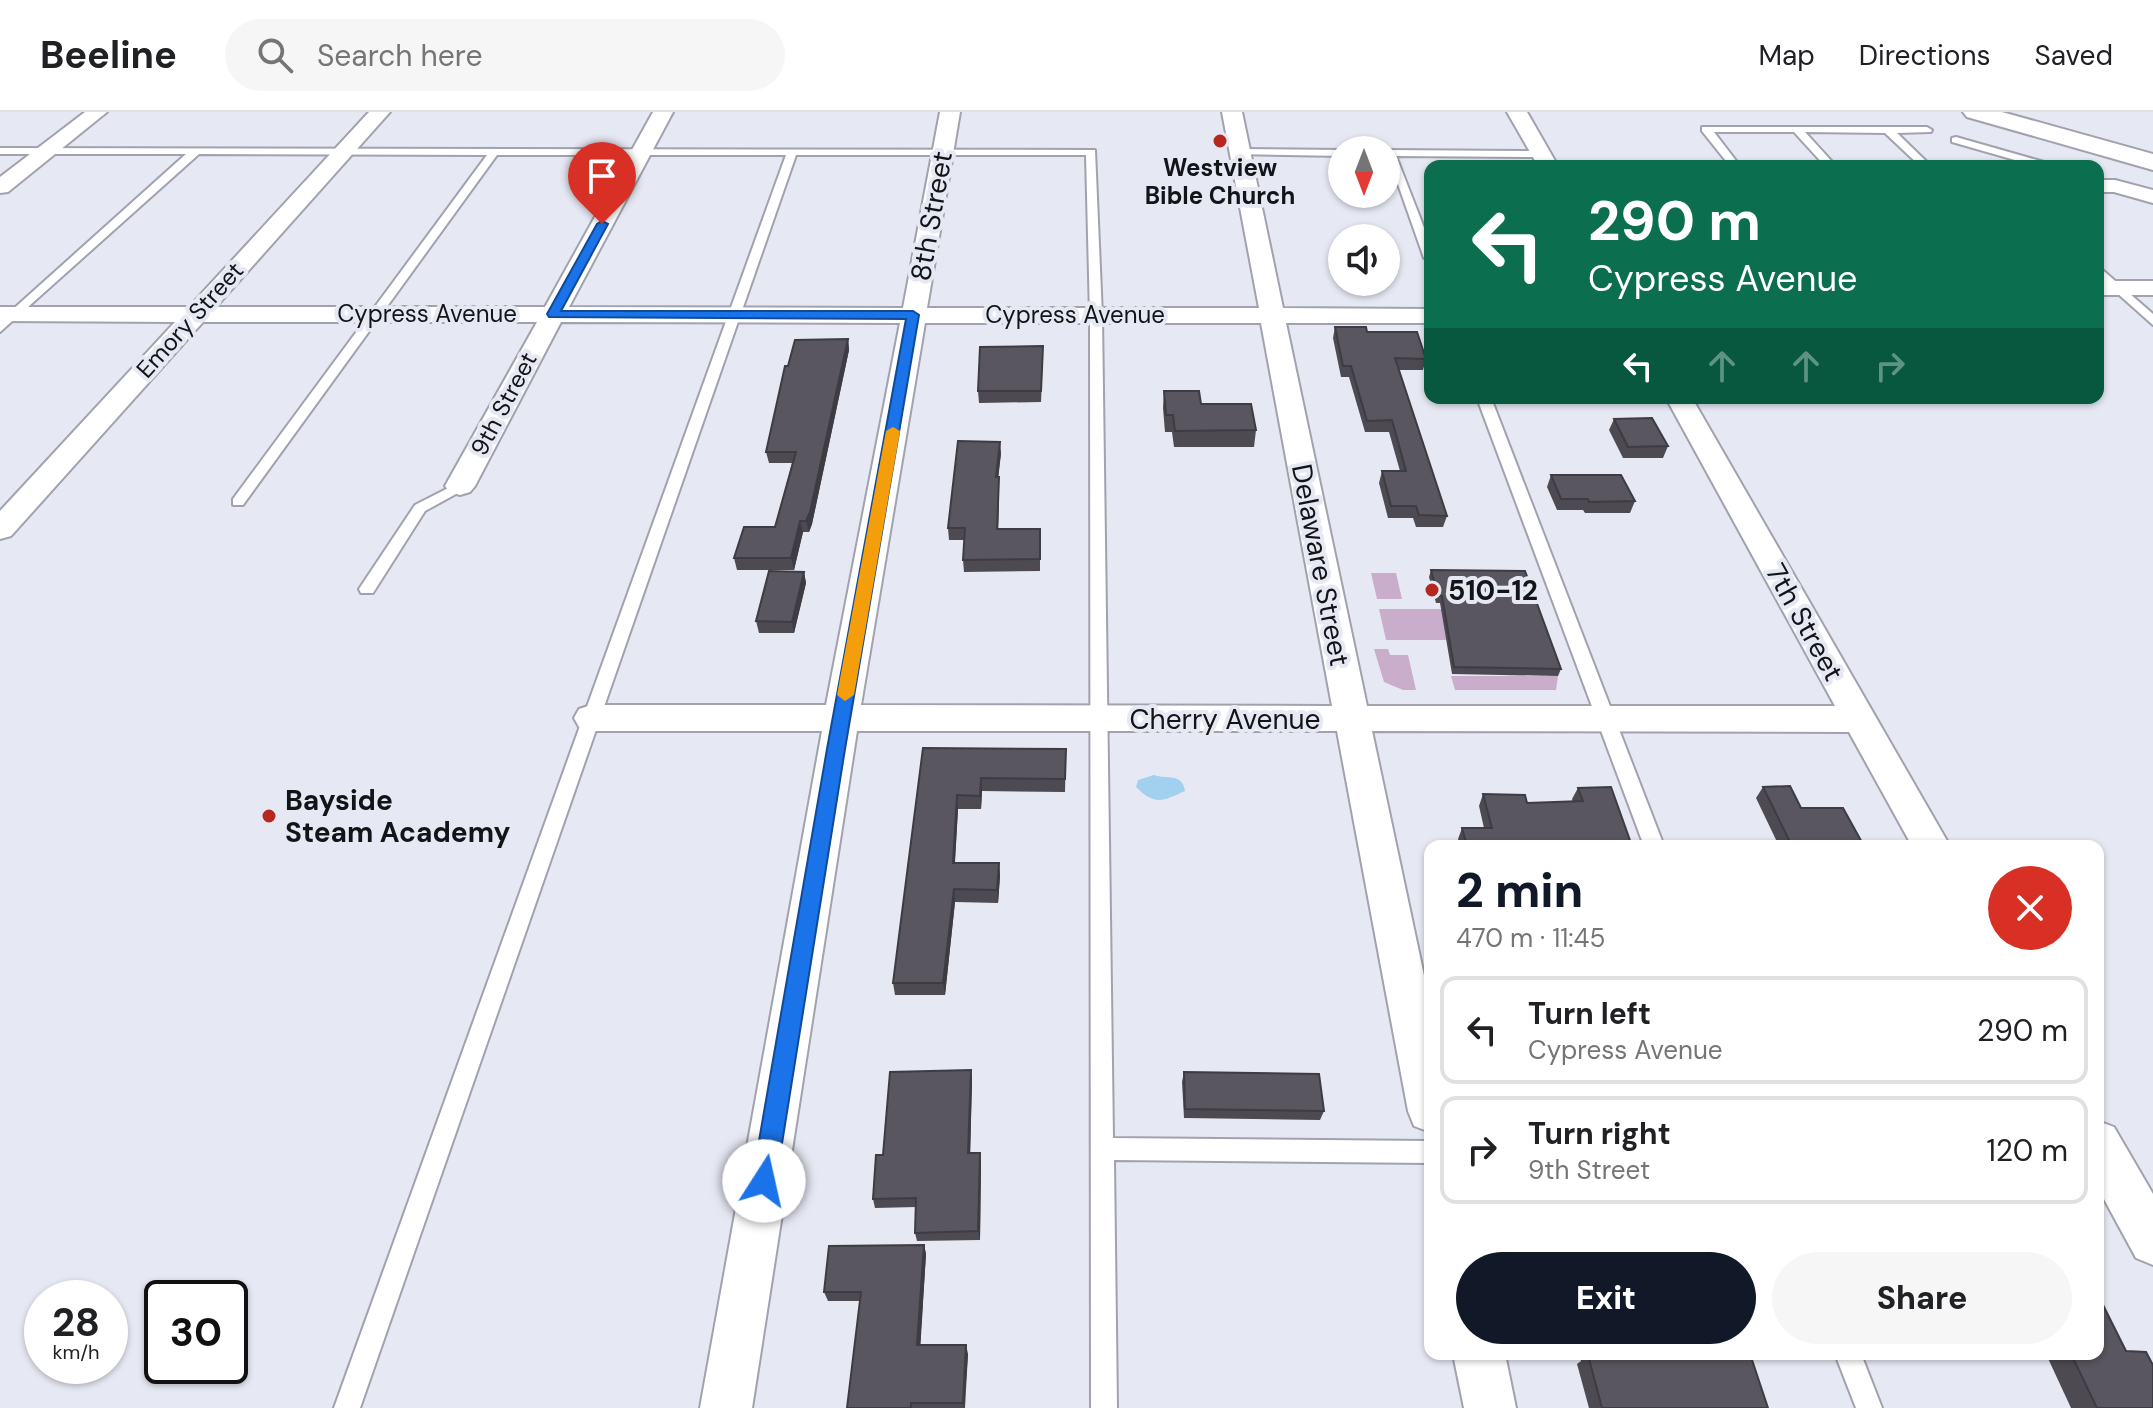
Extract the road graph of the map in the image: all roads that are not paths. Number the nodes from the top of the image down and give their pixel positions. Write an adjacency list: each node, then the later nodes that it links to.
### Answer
1 (97, 112): 15 (street)
2 (380, 112): 17 (street, Emory Street)
3 (663, 112): 19 (street, 9th Street)
4 (950, 112): 22 (street, 8th Street)
5 (1232, 112): 21 (street, Delaware Street)
6 (1517, 112): 25 (street)
7 (1975, 112): 30 (highway)
8 (2030, 112): 13 (highway)
9 (1796, 129): 10 (lane); 26 (lane); 27 (lane)
10 (1888, 130): 11 (lane); 28 (lane)
11 (1927, 130)
12 (1956, 140): 29 (lane)
13 (2153, 146)
14 (0, 151): 15 (lane)
15 (46, 151): 16 (lane); 33 (street)
16 (195, 152): 17 (lane); 46 (lane)
17 (344, 152): 18 (lane); 38 (street, Emory Street)
18 (494, 152): 19 (lane); 39 (lane)
19 (641, 152): 20 (lane); 40 (street, 9th Street)
20 (792, 152): 22 (lane); 41 (lane)
21 (1240, 152): 23 (lane); 44 (street, Delaware Street)
22 (943, 153): 42 (street, 8th Street); 43 (lane)
23 (1328, 153)
24 (1400, 154): 25 (lane)
25 (1545, 160)
26 (1730, 160)
27 (1825, 160)
28 (1920, 160)
29 (2026, 160)
30 (2153, 162)
31 (1400, 183): 35 (lane)
32 (2104, 184): 34 (street)
33 (0, 187)
34 (2148, 192)
35 (1424, 243)
36 (2107, 288): 37 (street); 47 (lane)
37 (2153, 288)
38 (194, 314): 39 (street, Cypress Avenue); 46 (street, Cypress Avenue); 52 (street, Emory Street)
39 (374, 314): 40 (street, Cypress Avenue); 51 (lane)
40 (553, 314): 41 (street, Cypress Avenue); 50 (street, 9th Street)
41 (734, 315): 42 (street, Cypress Avenue); 54 (lane)
42 (913, 315): 43 (street, Cypress Avenue); 55 (street, 8th Street)
43 (1096, 316): 44 (street, Cypress Avenue); 56 (lane)
44 (1272, 316): 45 (street, Cypress Avenue); 57 (street, Delaware Street)
45 (1424, 316)
46 (5, 319)
47 (2153, 321)
48 (1486, 404): 58 (lane)
49 (1682, 404): 59 (street, 7th Street)
50 (460, 486): 53 (lane)
51 (238, 502)
52 (0, 529)
53 (367, 589)
54 (591, 718): 55 (street, Cherry Avenue); 69 (lane)
55 (841, 718): 56 (street, Cherry Avenue); 70 (street, 8th Street)
56 (1098, 718): 57 (street, Cherry Avenue); 63 (lane)
57 (1351, 719): 58 (street, Cherry Avenue); 62 (street, Delaware Street)
58 (1605, 719): 59 (street, Cherry Avenue); 60 (lane)
59 (1859, 719): 61 (street, 7th Street)
60 (1652, 840)
61 (1928, 840)
62 (1424, 1081)
63 (1101, 1149): 64 (lane); 71 (lane)
64 (1424, 1152)
65 (2104, 1154): 66 (street)
66 (2153, 1241)
67 (1480, 1360): 72 (street)
68 (1850, 1360): 73 (lane)
69 (347, 1408)
70 (726, 1408)
71 (1104, 1408)
72 (1490, 1408)
73 (1869, 1408)

